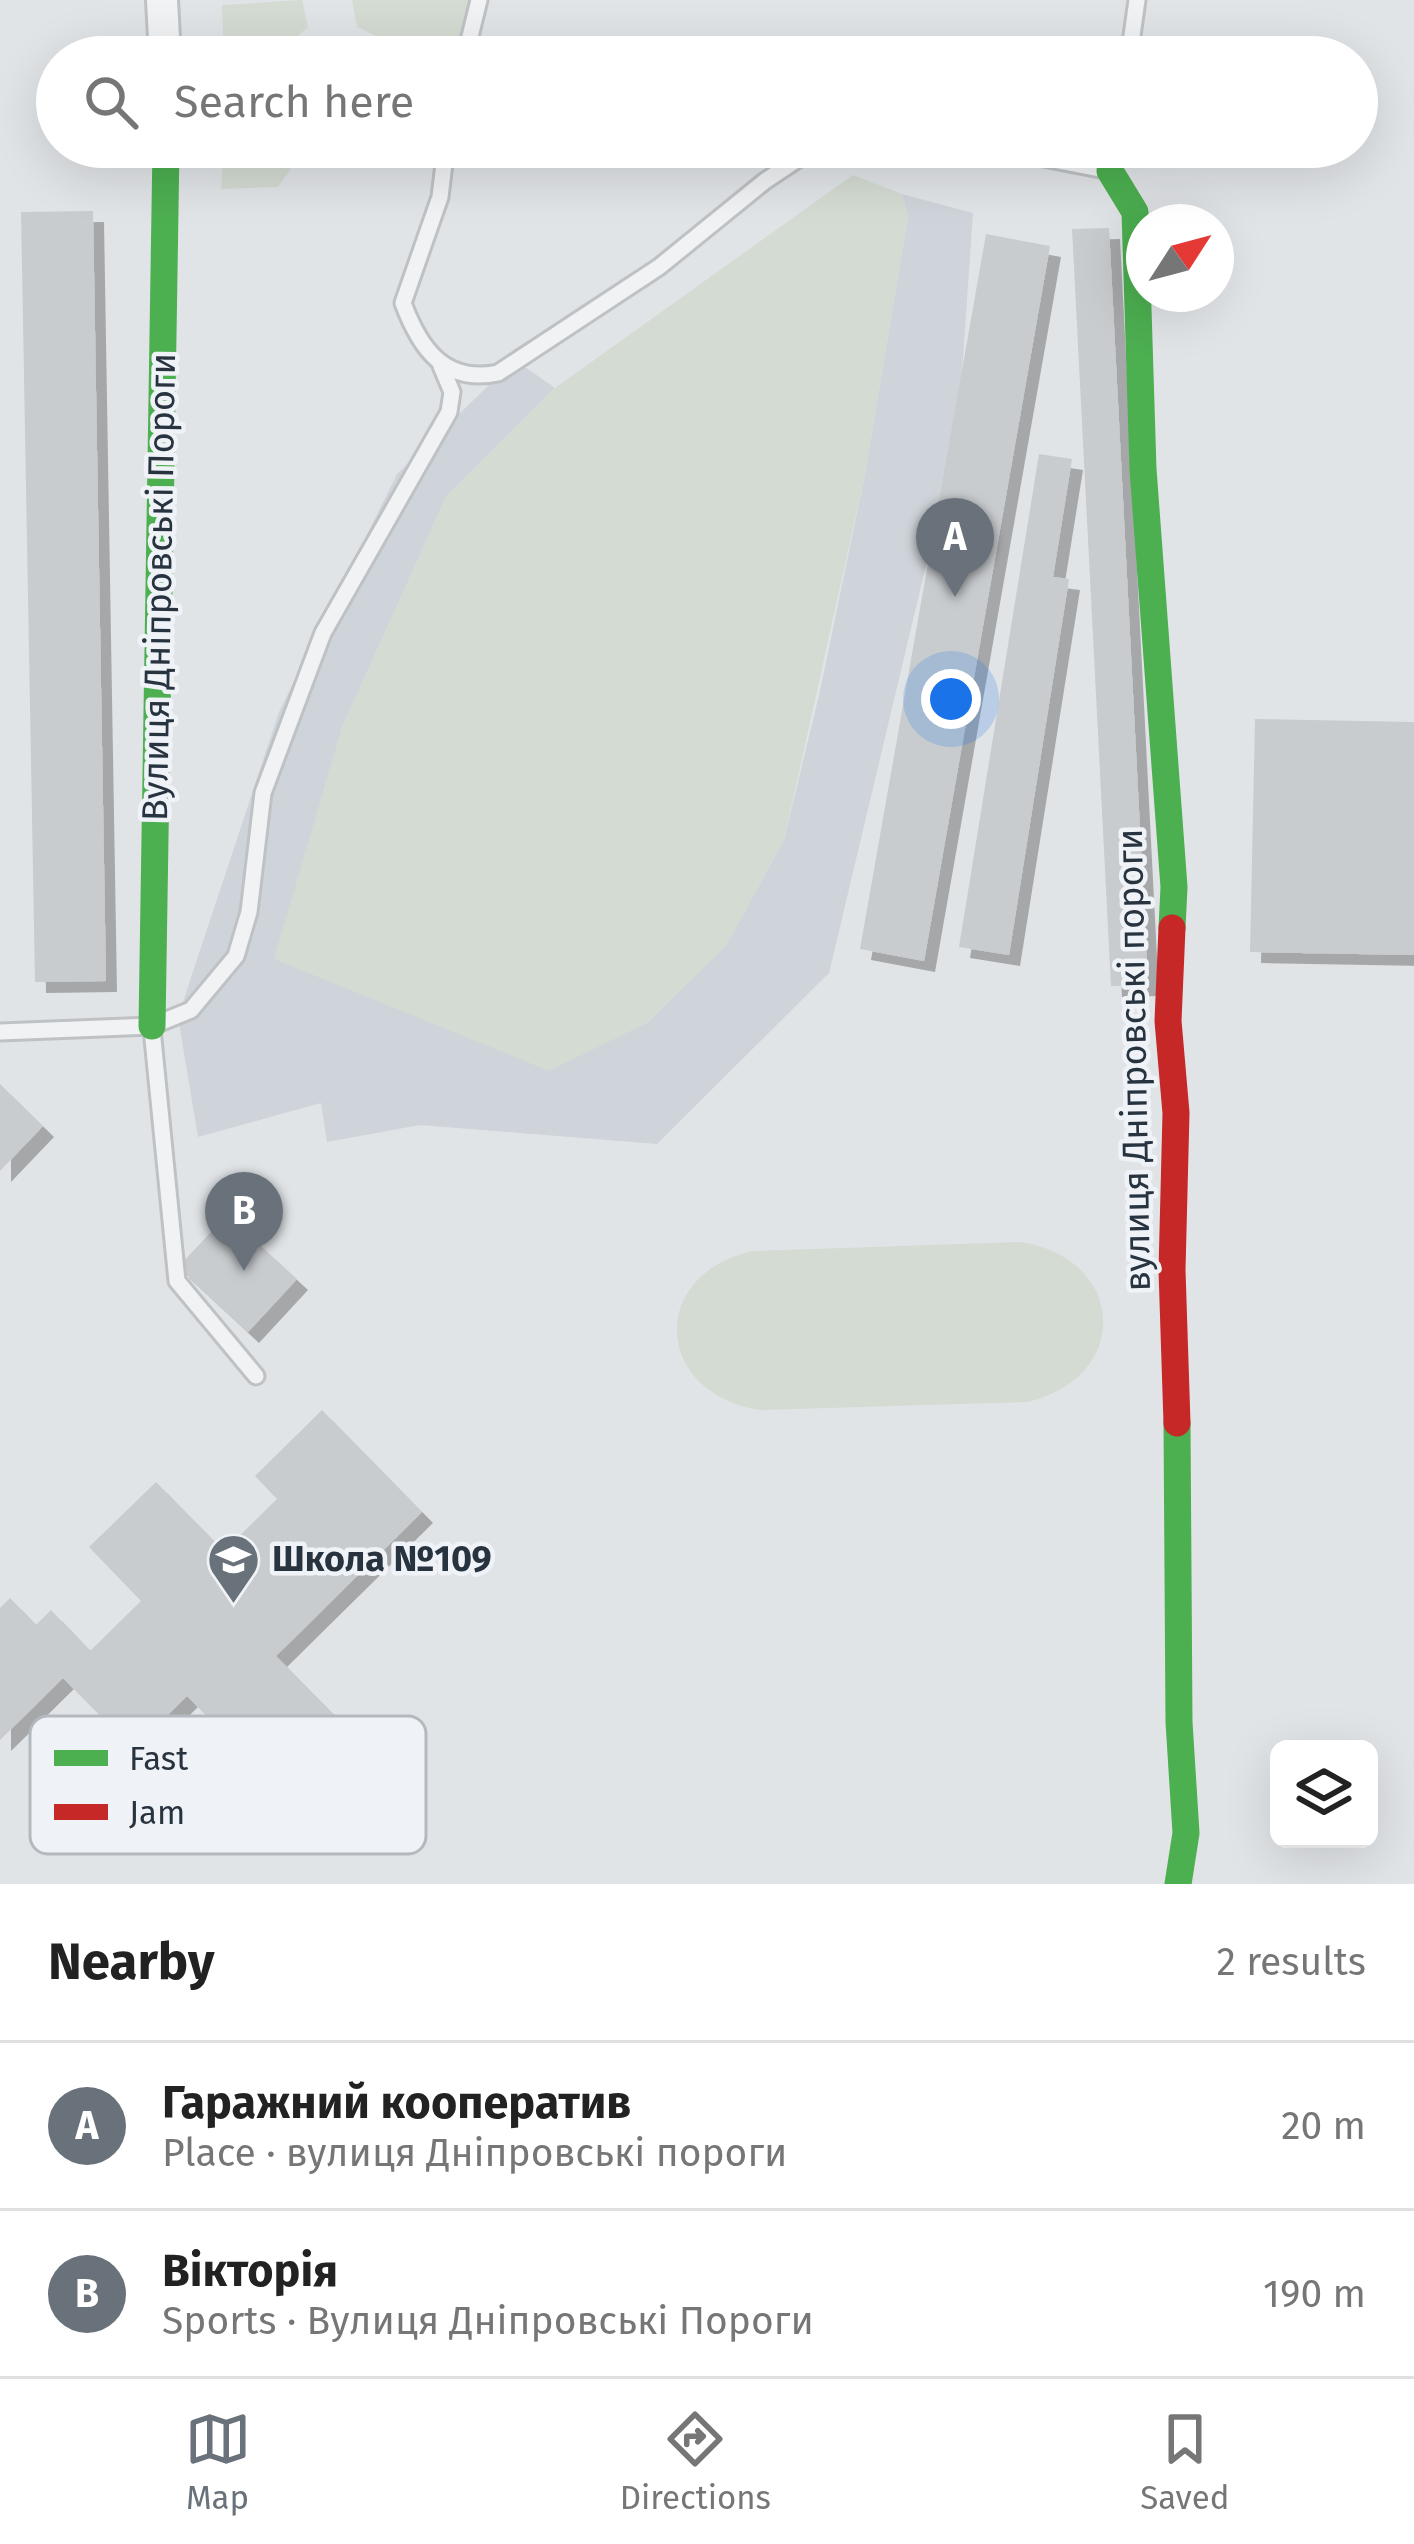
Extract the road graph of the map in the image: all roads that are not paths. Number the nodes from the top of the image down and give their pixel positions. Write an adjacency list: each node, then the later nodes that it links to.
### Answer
1 (162, 0): 4 (street)
2 (479, 0): 5 (lane)
3 (1137, 0): 6 (lane)
4 (163, 36)
5 (470, 36)
6 (1132, 36)
7 (166, 168): 12 (street, Вулиця Дніпровські Пороги)
8 (443, 168): 11 (lane)
9 (784, 168): 11 (lane)
10 (1116, 168): 15 (street, вулиця Дніпровські пороги)
11 (440, 367): 12 (lane)
12 (152, 1026): 13 (lane); 14 (lane)
13 (0, 1032)
14 (256, 1376)
15 (1178, 1884)

